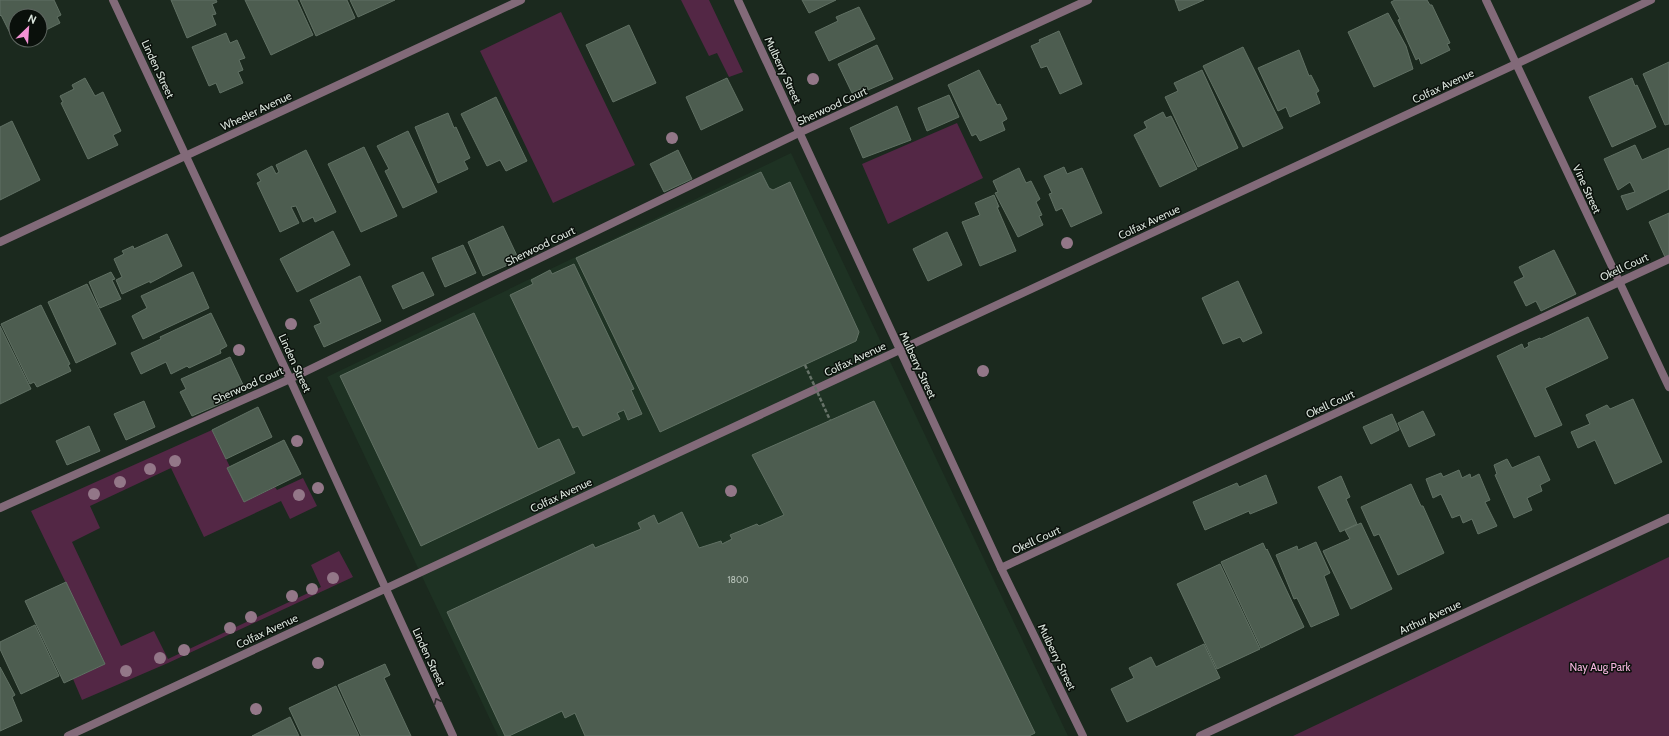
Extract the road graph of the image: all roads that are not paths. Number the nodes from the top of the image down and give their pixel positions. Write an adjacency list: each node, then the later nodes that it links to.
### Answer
1 (113, 0): 9 (street, Linden Street)
2 (521, 0): 9 (street, Wheeler Avenue)
3 (738, 0): 8 (street, Mulberry Street)
4 (1088, 0): 8 (street, Sherwood Court)
5 (1486, 0): 7 (street, Vine Street)
6 (1651, 0): 7 (street, Colfax Avenue)
7 (1516, 64): 12 (street, Vine Street); 13 (street, Colfax Avenue)
8 (800, 132): 13 (street, Mulberry Street); 14 (street, Sherwood Court)
9 (186, 155): 10 (street, Wheeler Avenue); 14 (street, Linden Street)
10 (0, 242)
11 (1669, 259): 12 (street, Okell Court)
12 (1619, 282): 15 (street, Vine Street); 18 (street, Okell Court)
13 (899, 350): 18 (street, Mulberry Street); 19 (street, Colfax Avenue)
14 (290, 379): 16 (street, Sherwood Court); 19 (street, Linden Street)
15 (1669, 387)
16 (0, 508)
17 (1669, 518): 23 (street, Arthur Avenue)
18 (1001, 568): 22 (street, Mulberry Street)
19 (385, 588): 20 (street, Colfax Avenue); 21 (street, Linden Street, one-way to 19)
20 (68, 736)
21 (453, 736)
22 (1083, 736)
23 (1200, 736)

